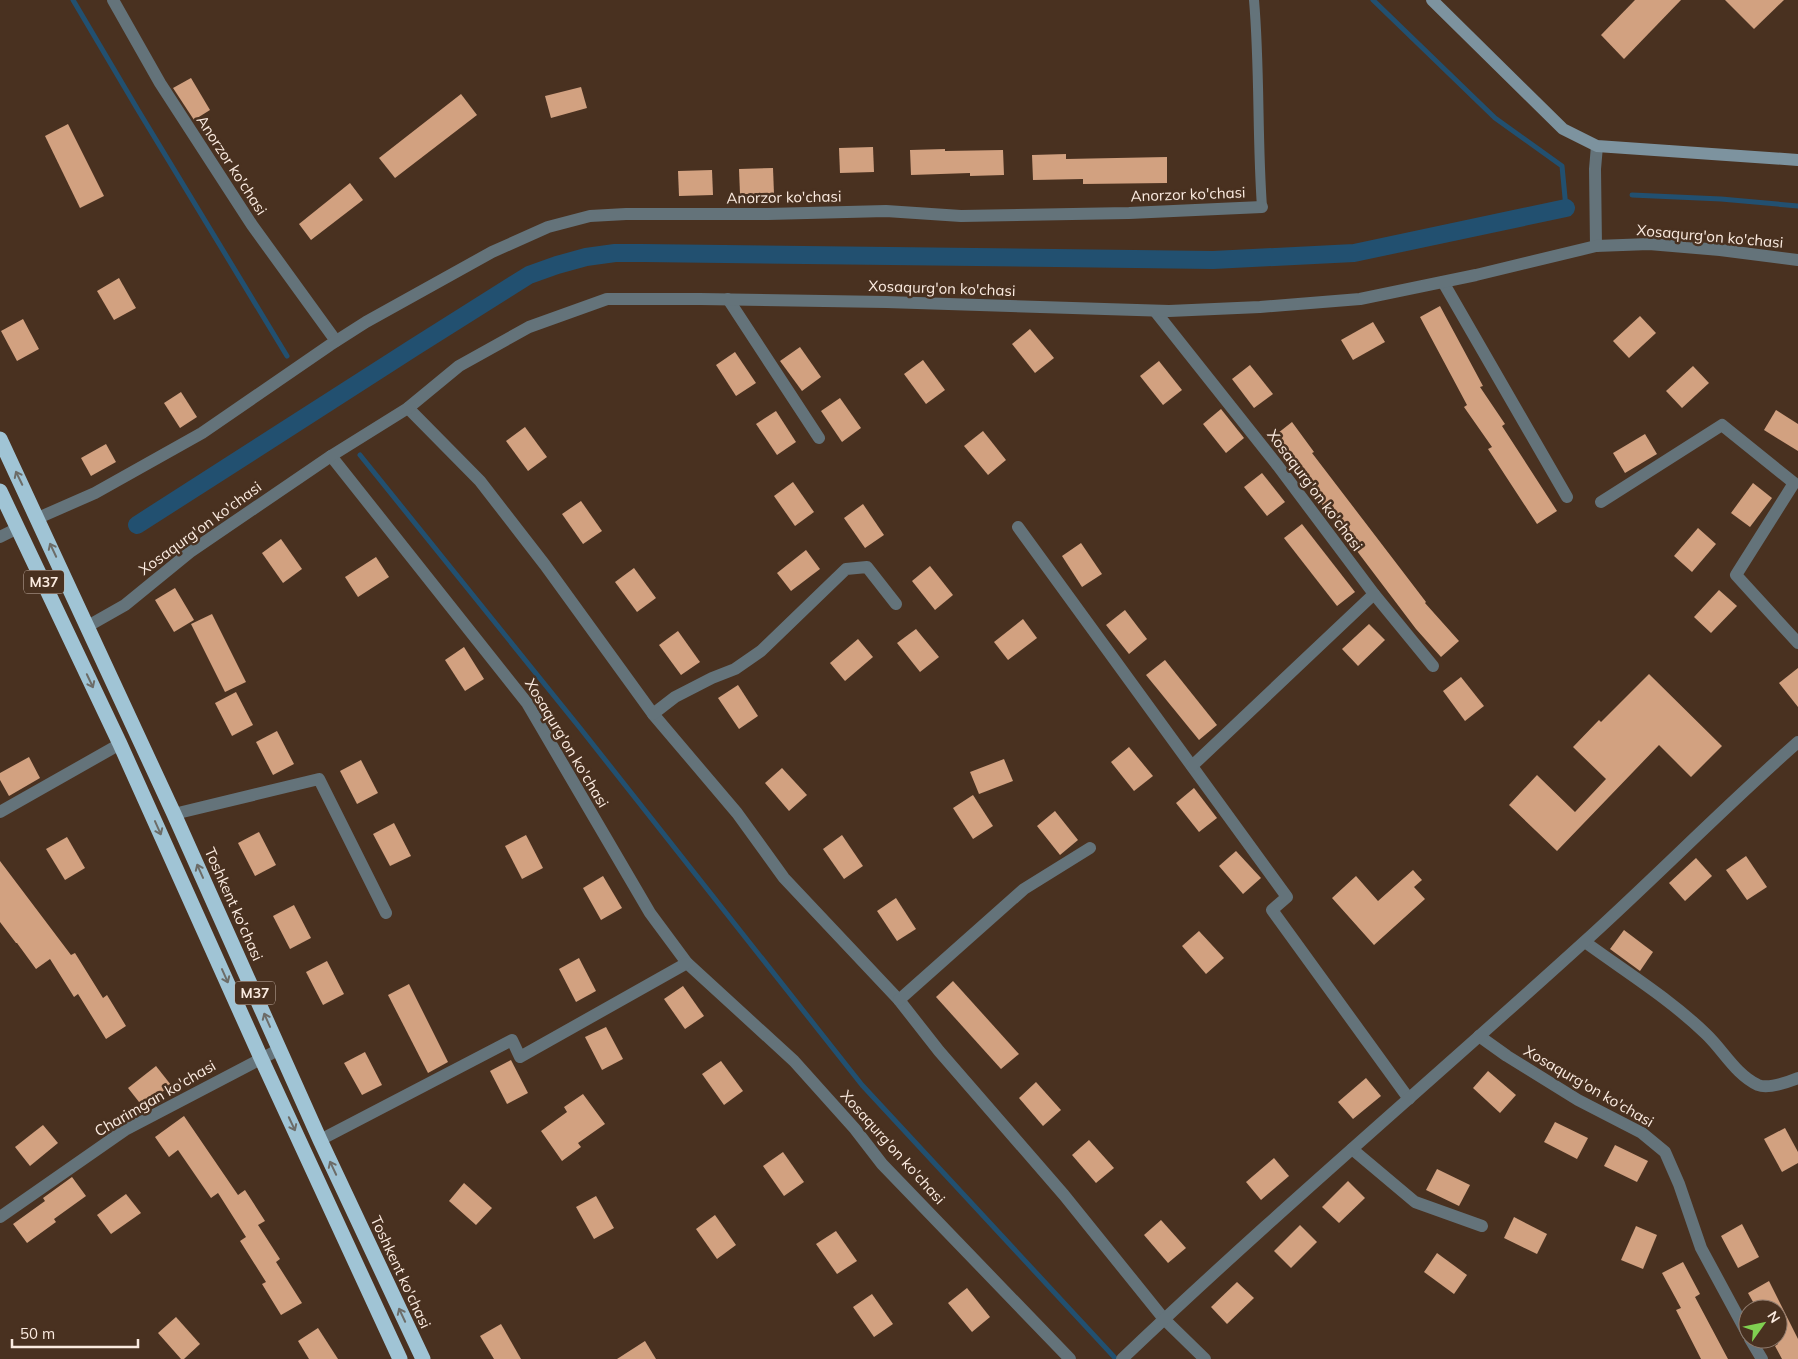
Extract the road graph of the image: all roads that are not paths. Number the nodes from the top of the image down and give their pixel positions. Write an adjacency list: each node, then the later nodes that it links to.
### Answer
1 (113, 0): 12 (street, Anorzor ko'chasi)
2 (1254, 0): 6 (lane)
3 (1432, 0): 4 (street)
4 (1597, 146): 5 (street); 7 (street)
5 (1798, 160)
6 (1262, 207): 12 (street, Anorzor ko'chasi)
7 (1596, 246): 8 (street, Xosaqurg'on ko'chasi); 9 (street, Xosaqurg'on ko'chasi)
8 (1798, 260)
9 (1443, 282): 11 (street, Xosaqurg'on ko'chasi); 18 (street)
10 (728, 299): 11 (street, Xosaqurg'on ko'chasi); 13 (street, Xosaqurg'on ko'chasi); 15 (street)
11 (1155, 311): 24 (street, Xosaqurg'on ko'chasi)
12 (336, 341): 20 (street, Anorzor ko'chasi)
13 (408, 408): 16 (street, Xosaqurg'on ko'chasi); 29 (street)
14 (0, 438): 20 (highway, M37, one-way to 14)
15 (819, 438)
16 (331, 456): 26 (street, Xosaqurg'on ko'chasi); 38 (street, Xosaqurg'on ko'chasi)
17 (0, 491): 22 (highway, M37)
18 (1567, 498)
19 (1601, 502): 27 (street)
20 (38, 518): 26 (highway, M37, one-way to 20)
21 (1018, 527): 32 (street)
22 (18, 528): 23 (street); 31 (highway, M37, one-way to 31)
23 (0, 537)
24 (1374, 594): 28 (street, Xosaqurg'on ko'chasi); 32 (street)
25 (896, 604): 29 (street)
26 (88, 626): 34 (highway, Toshkent ko'chasi / M37)
27 (1798, 643)
28 (1433, 666)
29 (653, 714): 39 (street)
30 (1798, 742): 37 (street)
31 (120, 744): 33 (street); 42 (highway, M37, one-way to 42)
32 (1192, 766): 44 (street)
33 (0, 812)
34 (174, 814): 36 (street); 41 (highway, Toshkent ko'chasi / M37, one-way to 34)
35 (1090, 848): 39 (street)
36 (386, 913)
37 (1585, 942): 40 (street); 43 (street)
38 (687, 962): 45 (street); 53 (street, Xosaqurg'on ko'chasi)
39 (899, 1000): 50 (street)
40 (1479, 1036): 44 (street); 49 (street, Xosaqurg'on ko'chasi)
41 (280, 1049): 42 (street, Charimgan ko'chasi); 45 (highway, Toshkent ko'chasi / M37)
42 (261, 1058): 47 (street, Charimgan ko'chasi); 51 (highway, M37, one-way to 51)
43 (1798, 1078)
44 (1409, 1098): 46 (street)
45 (320, 1140): 52 (highway, Toshkent ko'chasi / M37, one-way to 45)
46 (1352, 1149): 48 (street); 50 (street)
47 (0, 1217)
48 (1482, 1226)
49 (1738, 1316)
50 (1164, 1319): 54 (street); 55 (street)
51 (400, 1359)
52 (423, 1359)
53 (1070, 1359)
54 (1122, 1359)
55 (1205, 1359)

